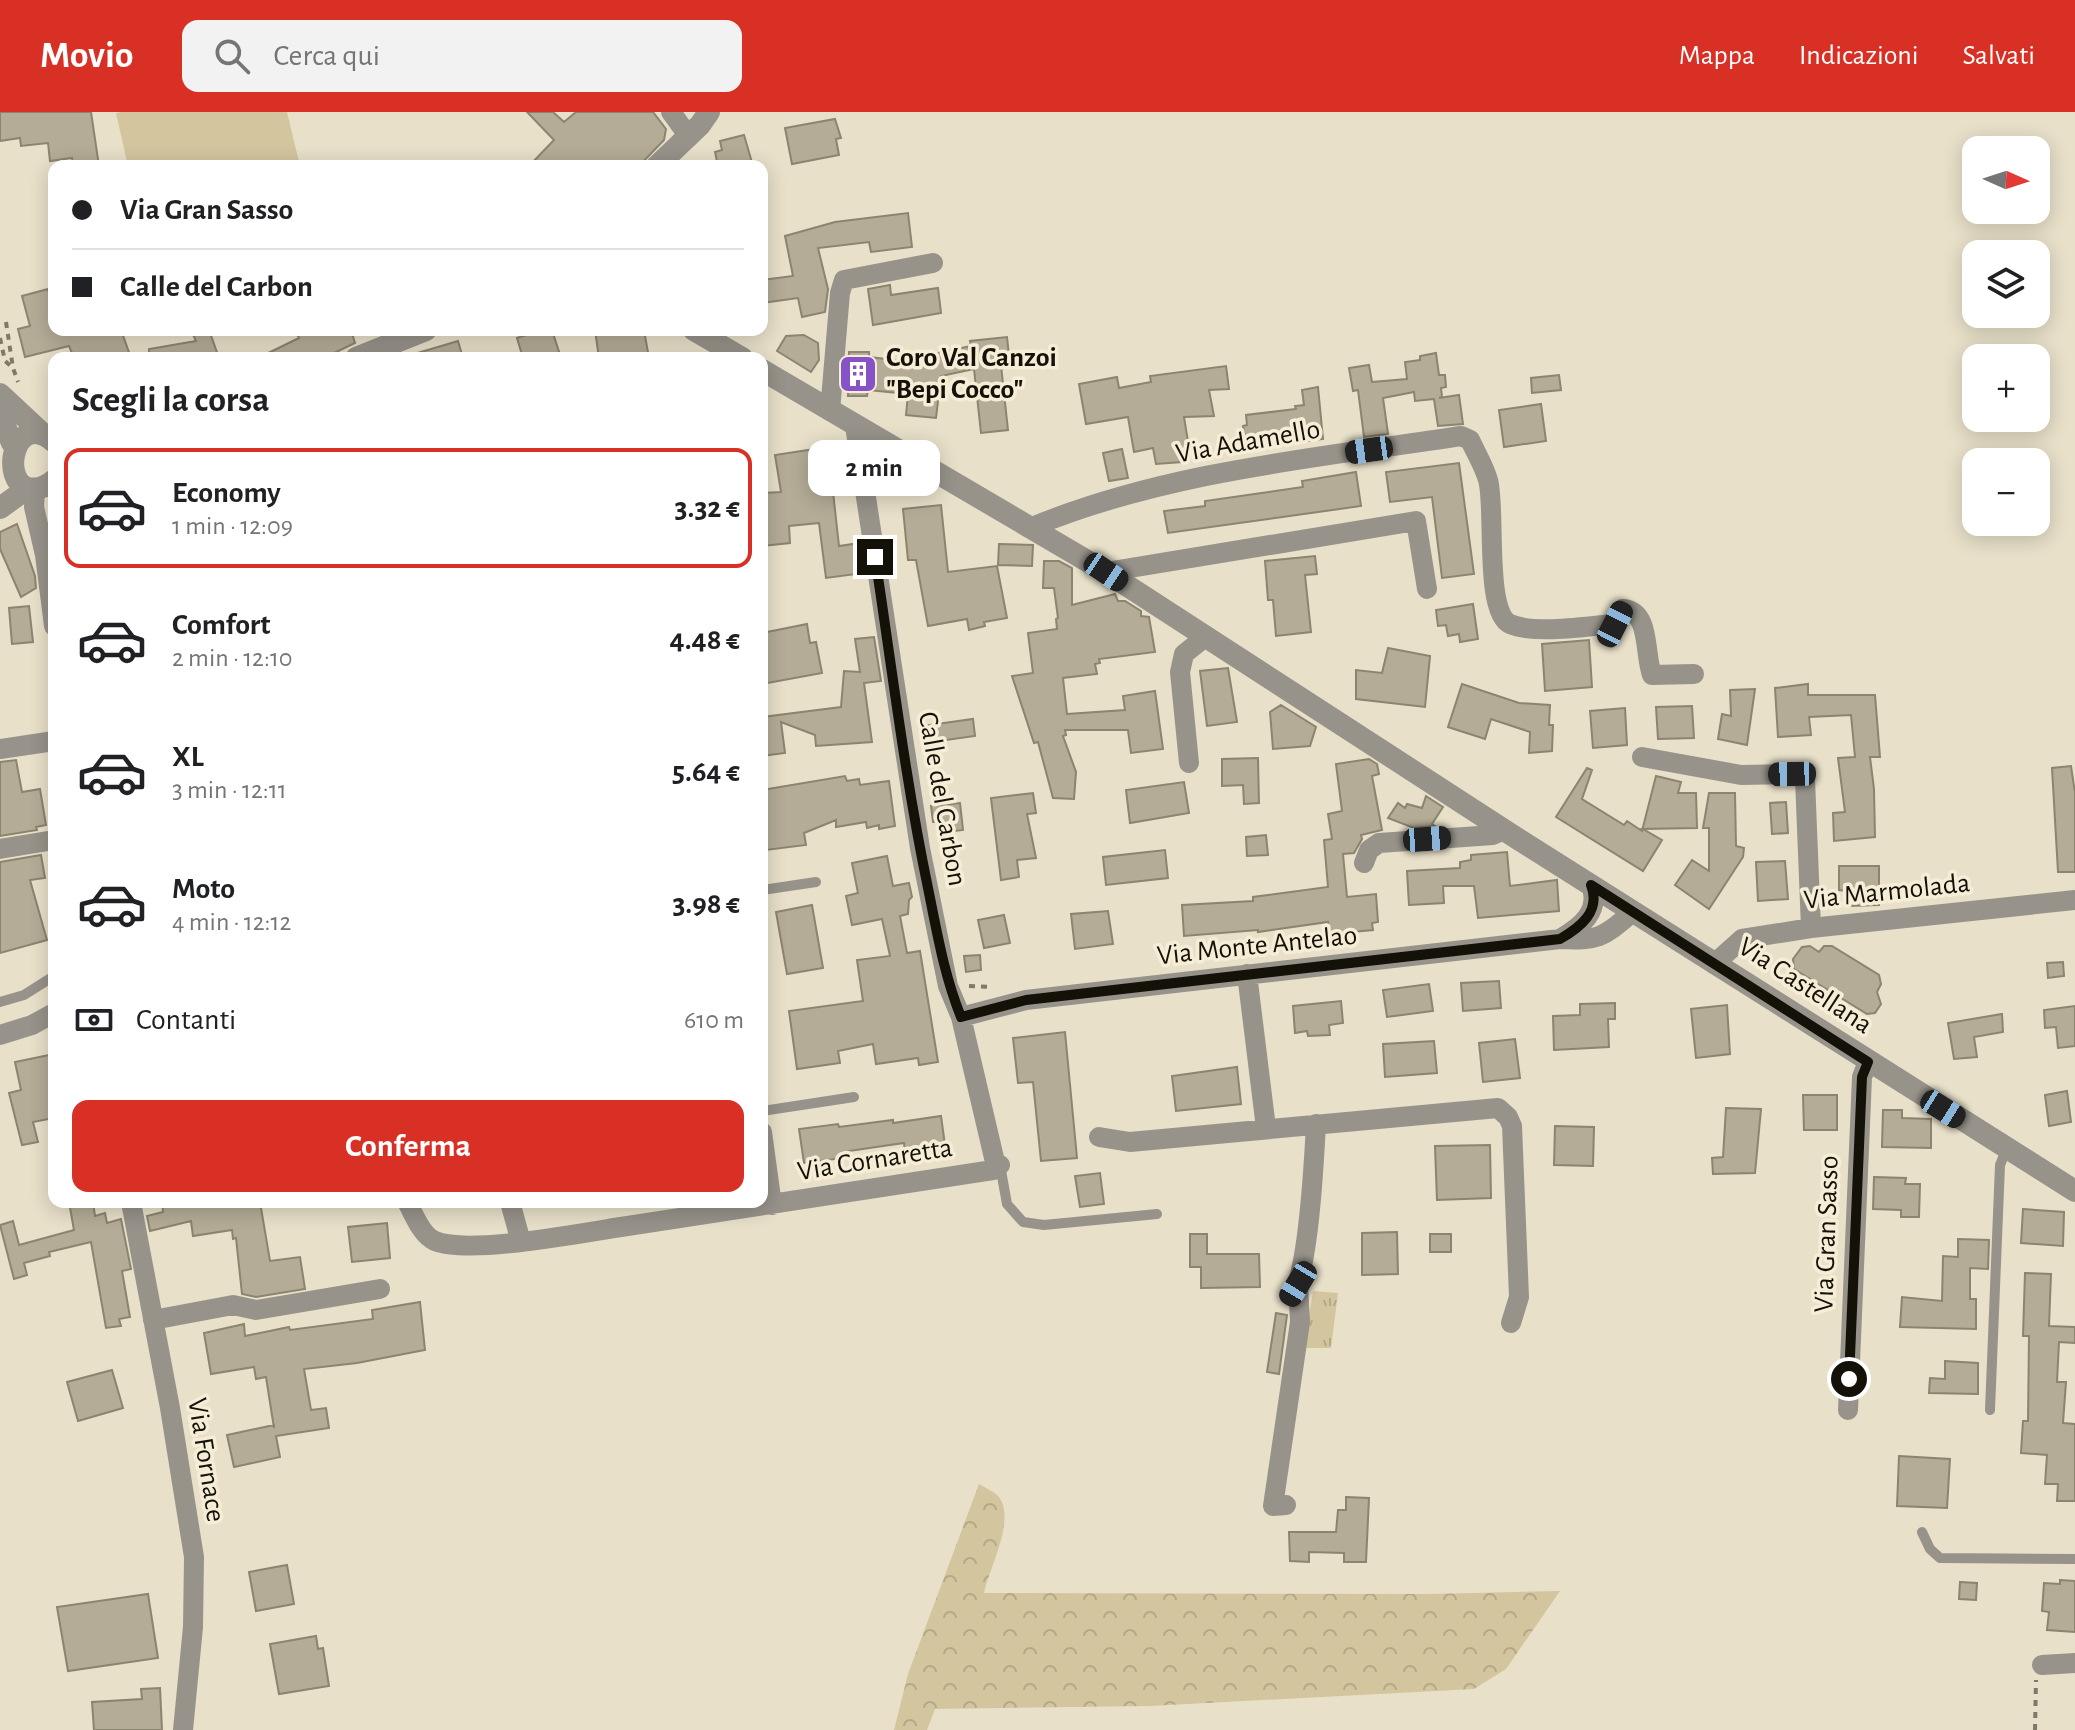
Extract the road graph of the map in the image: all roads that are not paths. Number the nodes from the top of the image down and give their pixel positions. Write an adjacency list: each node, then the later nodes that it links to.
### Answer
1 (671, 112): 3 (street)
2 (721, 112): 3 (street)
3 (699, 125): 4 (street)
4 (663, 160)
5 (933, 263): 12 (street)
6 (411, 336): 8 (street)
7 (704, 336): 9 (street)
8 (371, 352)
9 (732, 352)
10 (768, 374): 12 (street, Via Castellana)
11 (11, 394): 15 (street)
12 (830, 411): 14 (street, Via Castellana)
13 (0, 414): 17 (street)
14 (855, 426): 21 (street, Via Castellana); 47 (street, Calle del Carbon)
15 (48, 437)
16 (48, 438): 17 (street)
17 (12, 443): 18 (street)
18 (4, 475): 19 (street)
19 (44, 484): 20 (street); 23 (street)
20 (0, 508)
21 (1032, 527): 22 (street, Via Castellana); 26 (street, Via Adamello)
22 (1106, 572): 24 (street); 25 (street, Via Castellana)
23 (48, 579)
24 (1427, 589)
25 (1204, 638): 30 (street); 31 (street, Via Castellana)
26 (1694, 674)
27 (48, 742): 28 (street)
28 (0, 749)
29 (1642, 757): 40 (street)
30 (1189, 763)
31 (1504, 830): 34 (street); 36 (street, Via Castellana)
32 (48, 841): 33 (street)
33 (0, 849)
34 (1364, 863)
35 (816, 882): 37 (lane)
36 (1591, 885): 39 (street, Via Castellana); 41 (street)
37 (768, 889)
38 (2075, 900): 40 (street, Via Marmolada)
39 (1633, 912): 41 (street, Via Monte Antelao); 42 (street, Via Castellana)
40 (1811, 928): 42 (street, Via Marmolada)
41 (1560, 939): 43 (street, Via Monte Antelao)
42 (1714, 964): 51 (street, Via Castellana)
43 (1247, 974): 47 (street, Via Monte Antelao); 55 (street)
44 (48, 980): 45 (lane)
45 (0, 1002)
46 (48, 1016): 48 (street)
47 (961, 1017): 58 (street, Calle del Carbon)
48 (25, 1027): 49 (street); 50 (street)
49 (48, 1029)
50 (0, 1035)
51 (1868, 1062): 57 (street, Via Castellana); 73 (street, Via Gran Sasso)
52 (854, 1097): 53 (lane)
53 (768, 1110)
54 (1316, 1124): 55 (street); 72 (street); 75 (street)
55 (1266, 1128): 56 (street)
56 (1099, 1137)
57 (2007, 1148): 60 (street, Via Castellana); 74 (lane)
58 (996, 1167): 62 (street, Via Cornaretta); 68 (lane)
59 (768, 1176): 62 (street)
60 (2075, 1191)
61 (768, 1205): 62 (street, Via Cornaretta)
62 (772, 1205)
63 (132, 1208): 71 (street, Via Fornace)
64 (410, 1208): 69 (street, Via Cornaretta)
65 (512, 1208): 69 (street)
66 (718, 1208): 67 (street, Via Cornaretta)
67 (682, 1210): 69 (street, Via Cornaretta)
68 (1157, 1214)
69 (521, 1242)
70 (380, 1289): 71 (street)
71 (153, 1320): 80 (street, Via Fornace)
72 (1511, 1323)
73 (1848, 1410)
74 (1990, 1410)
75 (1286, 1505)
76 (1922, 1532): 77 (lane)
77 (2075, 1559)
78 (2075, 1663): 79 (street)
79 (2042, 1665)
80 (183, 1730)

